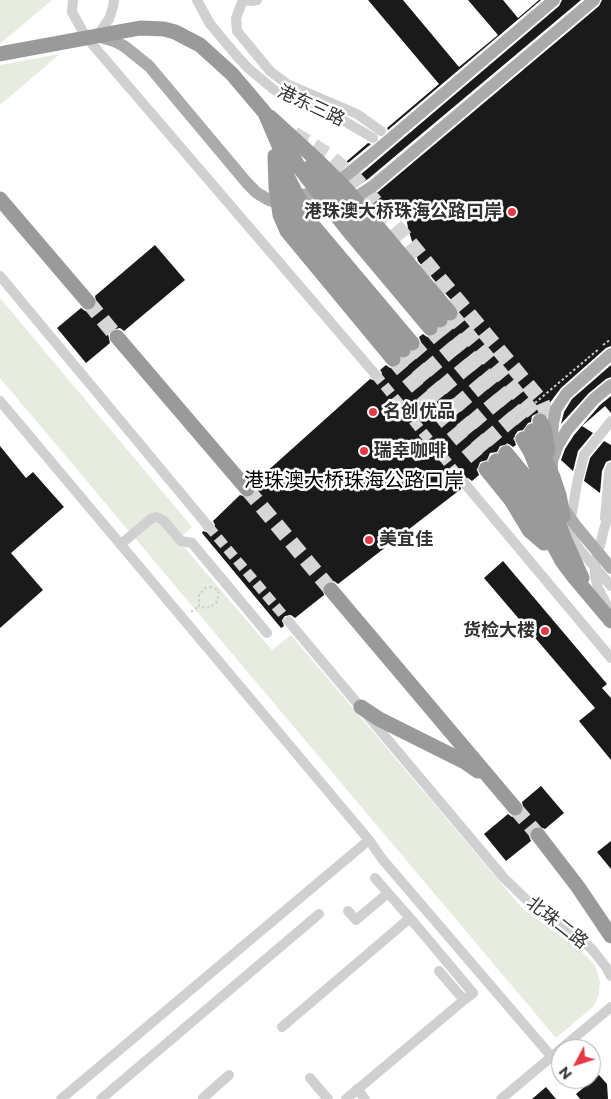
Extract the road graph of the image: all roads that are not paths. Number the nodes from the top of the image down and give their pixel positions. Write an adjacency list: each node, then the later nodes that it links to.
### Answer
1 (73, 0): 8 (street)
2 (114, 0): 8 (street)
3 (197, 0): 4 (street, 港东三路)
4 (243, 0): 5 (street)
5 (257, 0)
6 (554, 0): 12 (main road)
7 (594, 0): 12 (main road)
8 (91, 37): 9 (highway); 10 (highway); 12 (main road); 18 (street)
9 (0, 54)
10 (265, 113): 10 (highway); 11 (highway)
11 (275, 134): 11 (highway)
12 (238, 171)
13 (0, 198): 15 (highway)
14 (0, 276): 28 (street)
15 (88, 302)
16 (117, 337): 25 (highway)
17 (611, 354): 22 (main road)
18 (374, 374)
19 (611, 385): 22 (main road)
20 (0, 401): 31 (street)
21 (611, 421): 30 (street)
22 (552, 461): 26 (main road)
23 (611, 467): 29 (street)
24 (466, 485): 41 (street)
25 (247, 489)
26 (555, 495): 32 (main road); 34 (street)
27 (611, 509): 29 (street)
28 (208, 526)
29 (604, 529): 36 (street)
30 (568, 536): 33 (highway); 33 (highway)
31 (121, 544): 40 (street); 46 (street)
32 (611, 567): 36 (street)
33 (578, 577): 33 (highway); 39 (highway)
34 (611, 586)
35 (331, 590): 43 (highway)
36 (604, 600): 37 (street)
37 (611, 613)
38 (290, 622): 42 (street, 北珠二路)
39 (611, 622)
40 (267, 633)
41 (611, 658)
42 (361, 707): 43 (highway); 54 (street, 北珠二路)
43 (492, 782): 44 (highway)
44 (515, 808)
45 (538, 835): 52 (highway)
46 (369, 840): 59 (street); 63 (street)
47 (375, 878): 48 (street)
48 (388, 893): 49 (street); 51 (street)
49 (348, 911)
50 (319, 914): 64 (street)
51 (410, 918): 55 (street); 57 (street)
52 (611, 936)
53 (439, 971): 55 (street)
54 (611, 976)
55 (464, 1000): 62 (street)
56 (611, 1007): 58 (street)
57 (282, 1027)
58 (572, 1039)
59 (551, 1056): 69 (street)
60 (229, 1075): 65 (street)
61 (310, 1078): 66 (street)
62 (357, 1090): 67 (street); 68 (street)
63 (61, 1099)
64 (101, 1099)
65 (204, 1099)
66 (328, 1099)
67 (346, 1099)
68 (365, 1099)
69 (501, 1099)

